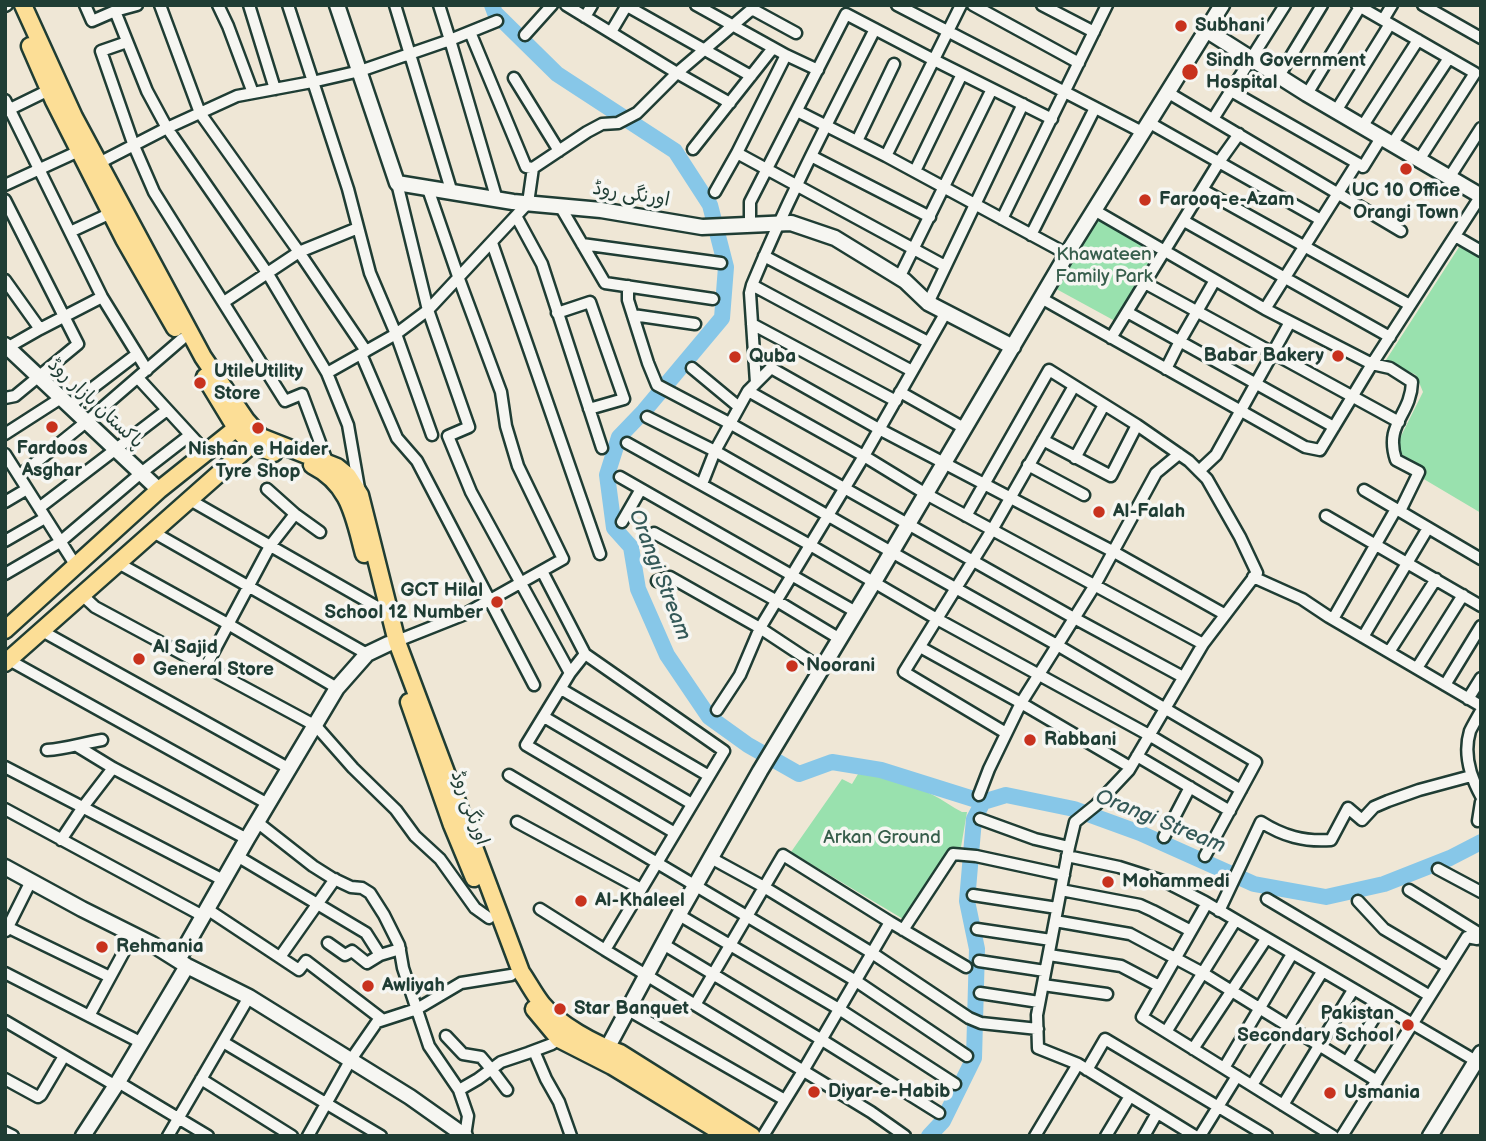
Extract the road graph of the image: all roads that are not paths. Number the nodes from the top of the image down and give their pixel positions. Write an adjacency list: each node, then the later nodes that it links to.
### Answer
1 (12, 5): 66 (main road)
2 (23, 5): 97 (main road)
3 (86, 5): 29 (street)
4 (138, 5): 29 (street)
5 (160, 5): 78 (street)
6 (218, 5): 70 (street)
7 (249, 5): 64 (street)
8 (288, 5): 63 (street)
9 (337, 5): 57 (street)
10 (394, 5): 48 (street)
11 (439, 5): 43 (street)
12 (552, 5): 41 (street)
13 (566, 5): 30 (street)
14 (592, 5): 30 (street)
15 (696, 5): 33 (street)
16 (897, 5): 36 (street)
17 (961, 5): 36 (street)
18 (973, 5): 53 (street)
19 (1042, 5): 39 (street)
20 (1107, 5): 39 (street)
21 (1222, 5): 35 (street)
22 (1285, 5): 51 (street)
23 (1322, 5): 61 (street)
24 (1392, 5): 32 (street)
25 (1423, 5): 42 (street)
26 (627, 6): 38 (street); 47 (street)
27 (1359, 6): 32 (street); 71 (street)
28 (751, 7): 33 (street); 40 (street)
29 (119, 9): 45 (street)
30 (585, 17): 38 (street)
31 (497, 22): 37 (street)
32 (1387, 22): 44 (street); 77 (street)
33 (734, 26): 46 (street); 47 (street)
34 (875, 29): 52 (street); 56 (street); 81 (street)
35 (1206, 30): 51 (street); 69 (street)
36 (948, 31): 52 (street); 68 (street)
37 (470, 32): 43 (street); 100 (street)
38 (611, 32): 58 (street)
39 (1094, 32): 53 (street)
40 (796, 33)
41 (525, 35)
42 (1481, 38)
43 (450, 40): 48 (street); 116 (street)
44 (1418, 40): 50 (street); 83 (street)
45 (127, 42): 84 (street); 89 (street)
46 (773, 48): 49 (street); 60 (street)
47 (705, 50): 58 (street); 60 (street)
48 (410, 53): 57 (street); 112 (street)
49 (786, 55): 56 (street); 93 (street)
50 (1448, 58): 55 (street); 88 (street)
51 (1252, 59): 61 (street); 67 (street)
52 (934, 60): 59 (street); 95 (street)
53 (1079, 63): 68 (street)
54 (894, 64): 87 (street)
55 (1478, 69): 96 (street)
56 (818, 70): 76 (street)
57 (359, 71): 63 (street); 105 (street)
58 (677, 74): 72 (street); 92 (street)
59 (962, 74): 65 (street); 103 (street)
60 (751, 76): 72 (street)
61 (1279, 76): 71 (street)
62 (514, 78): 92 (street)
63 (312, 82): 64 (street); 129 (street)
64 (275, 89): 70 (street)
65 (992, 89): 73 (street); 108 (street)
66 (50, 90): 74 (street); 91 (main road)
67 (1231, 91): 80 (street); 99 (street)
68 (1065, 92): 75 (street); 79 (street)
69 (1167, 92): 80 (street); 82 (street)
70 (253, 93): 78 (street)
71 (1307, 94): 77 (street)
72 (730, 103): 90 (street)
73 (1023, 104): 79 (street); 118 (street)
74 (7, 106): 101 (street)
75 (1095, 107): 82 (street); 132 (street)
76 (797, 111): 81 (street); 102 (street)
77 (1336, 111): 83 (street)
78 (200, 113): 84 (street); 139 (street)
79 (1052, 118): 124 (street)
80 (1213, 119): 86 (street)
81 (826, 126): 87 (street); 94 (street)
82 (1145, 127): 98 (street); 120 (street)
83 (1362, 127): 88 (street)
84 (167, 128): 89 (street); 145 (street)
85 (1481, 128): 104 (street)
86 (1239, 134): 98 (street); 113 (street)
87 (857, 141): 95 (street)
88 (1387, 141): 96 (street); 99 (street)
89 (134, 146): 97 (street); 157 (street)
90 (693, 149)
91 (79, 151): 101 (street); 121 (main road)
92 (559, 151): 100 (street)
93 (737, 153): 102 (street); 111 (street)
94 (811, 156): 106 (street); 123 (street)
95 (886, 156): 103 (street)
96 (1419, 160): 104 (street)
97 (99, 163): 207 (main road)
98 (1219, 163): 110 (street); 126 (street)
99 (1357, 163): 113 (street)
100 (533, 168): 117 (street)
101 (39, 169): 107 (street); 131 (street)
102 (767, 169): 106 (street); 128 (street)
103 (915, 171): 108 (street)
104 (1448, 178): 114 (street)
105 (397, 183): 109 (street, اورنگی روڈ); 161 (street)
106 (796, 184): 127 (street); 137 (street)
107 (5, 185)
108 (945, 188): 118 (street); 123 (street)
109 (428, 189): 112 (street, اورنگی روڈ); 148 (street)
110 (1203, 190): 125 (street); 136 (street)
111 (715, 192)
112 (452, 193): 116 (street, اورنگی روڈ)
113 (1338, 193): 126 (street); 130 (street)
114 (1480, 197): 133 (street)
115 (5, 200): 167 (street)
116 (497, 200): 117 (street, اورنگی روڈ)
117 (528, 204): 119 (street, اورنگی روڈ); 122 (street)
118 (975, 204): 124 (street); 144 (street)
119 (560, 206): 128 (street, اورنگی روڈ); 135 (street)
120 (1094, 209): 138 (street); 141 (street)
121 (111, 213): 131 (street); 175 (main road)
122 (516, 216): 134 (street); 165 (street)
123 (930, 218): 137 (street)
124 (1002, 219): 132 (street)
125 (1184, 220): 138 (street); 146 (street)
126 (1321, 220): 136 (street)
127 (778, 223): 128 (street, اورنگی روڈ); 142 (street); 147 (street, اورنگی روڈ)
128 (742, 225)
129 (358, 228): 139 (street); 172 (street)
130 (1401, 231)
131 (70, 232): 154 (street)
132 (1031, 235): 141 (street)
133 (1455, 236): 140 (street); 159 (street)
134 (492, 243): 148 (street); 270 (street)
135 (582, 244): 143 (street); 153 (street)
136 (1304, 246): 146 (street); 159 (street)
137 (914, 249): 144 (street); 147 (street)
138 (1164, 250): 150 (street); 151 (street)
139 (299, 251): 145 (street); 180 (street)
140 (1481, 251)
141 (1067, 254): 155 (street)
142 (764, 256): 152 (street); 177 (street)
143 (721, 263)
144 (945, 266): 158 (street)
145 (268, 274): 157 (street); 188 (street)
146 (1285, 277): 160 (street); 173 (street)
147 (899, 278): 158 (street, اورنگی روڈ)
148 (459, 279): 161 (street); 276 (street)
149 (5, 280): 171 (street)
150 (1215, 280): 160 (street); 164 (street)
151 (1145, 283): 163 (street); 164 (street)
152 (752, 285): 170 (street); 187 (street)
153 (628, 286): 156 (street); 166 (street)
154 (102, 297): 167 (street); 182 (street)
155 (1041, 298): 174 (street); 179 (street)
156 (713, 299)
157 (224, 302): 227 (street)
158 (928, 303): 162 (street, اورنگی روڈ)
159 (1410, 305): 173 (street)
160 (1265, 309): 168 (street)
161 (428, 310): 172 (street); 282 (street)
162 (946, 312): 177 (street); 179 (street, اورنگی روڈ)
163 (1127, 312): 174 (street); 176 (street)
164 (1196, 312): 176 (street); 181 (street)
165 (557, 313): 202 (street); 202 (street)
166 (633, 315): 169 (street); 208 (street)
167 (64, 316): 171 (street); 189 (street)
168 (1290, 322): 181 (street); 183 (street)
169 (695, 324)
170 (752, 324): 191 (street); 195 (street)
171 (40, 328): 178 (street)
172 (396, 334): 180 (street); 215 (street)
173 (1390, 337): 183 (street)
174 (1111, 338): 185 (street)
175 (182, 339): 186 (street); 207 (main road)
176 (1180, 341): 185 (street); 192 (street)
177 (928, 342): 187 (street)
178 (6, 347): 189 (street, پاکستان بازار روڈ)
179 (1013, 347): 211 (street)
180 (363, 353): 188 (street); 289 (street)
181 (1272, 353): 192 (street); 196 (street)
182 (137, 354): 186 (street); 198 (street)
183 (1372, 364): 196 (street); 206 (street)
184 (692, 368): 200 (street)
185 (1166, 369): 203 (street)
186 (147, 370): 190 (street)
187 (912, 371): 195 (street)
188 (327, 373): 245 (street)
189 (39, 377): 197 (street); 198 (street, پاکستان بازار روڈ)
190 (138, 378): 201 (street); 205 (street)
191 (756, 383): 194 (street); 212 (street)
192 (1255, 383): 203 (street); 210 (street)
193 (1074, 386): 199 (street); 216 (street); 236 (street)
194 (748, 391): 200 (street); 225 (street)
195 (898, 396): 211 (street); 212 (street)
196 (1353, 397): 206 (street); 210 (street)
197 (5, 398)
198 (65, 402): 205 (street, پاکستان بازار روڈ); 213 (street)
199 (1104, 405): 209 (street); 226 (street)
200 (739, 407): 208 (street)
201 (167, 410): 214 (street); 220 (street)
202 (589, 410): 219 (street)
203 (1240, 411): 210 (street); 231 (street)
204 (648, 417): 221 (street)
205 (86, 422): 220 (street, پاکستان بازار روڈ); 233 (street)
206 (1399, 422): 250 (street)
207 (241, 424): 217 (main road); 222 (main road)
208 (731, 424): 221 (street); 238 (street)
209 (1137, 425): 224 (street); 226 (street)
210 (1334, 427)
211 (964, 428): 228 (street)
212 (879, 429): 225 (street); 228 (street)
213 (5, 434)
214 (190, 435): 222 (street); 232 (street)
215 (432, 435)
216 (1043, 440): 226 (street); 229 (street)
217 (256, 441): 227 (main road); 235 (main road, اورنگی روڈ); 248 (main road)
218 (627, 443): 237 (street)
219 (602, 447)
220 (115, 449): 232 (street, پاکستان بازار روڈ); 251 (street)
221 (715, 451): 237 (street); 253 (street)
222 (205, 452): 243 (main road)
223 (5, 454): 230 (street)
224 (1180, 454): 231 (street); 269 (street)
225 (864, 456): 238 (street); 244 (street)
226 (1075, 457)
227 (328, 463): 235 (street); 245 (main road)
228 (944, 463): 236 (street); 244 (street)
229 (1028, 466): 246 (street); 247 (street)
230 (9, 467): 233 (street)
231 (1199, 471): 279 (street)
232 (141, 473): 243 (street, پاکستان بازار روڈ); 264 (street)
233 (19, 476): 239 (street)
234 (620, 477): 241 (street)
235 (335, 481): 292 (main road, اورنگی روڈ)
236 (984, 483): 247 (street); 254 (street)
237 (702, 484): 266 (street)
238 (845, 488): 253 (street); 257 (street)
239 (27, 489): 249 (street); 251 (street)
240 (267, 489): 252 (street)
241 (641, 489): 256 (street); 277 (street)
242 (1364, 490): 250 (street)
243 (159, 491): 275 (main road)
244 (926, 494): 254 (street); 257 (street)
245 (360, 495): 305 (main road)
246 (1084, 495)
247 (1010, 497): 259 (street); 269 (street)
248 (190, 500): 260 (main road); 267 (street)
249 (5, 502)
250 (1398, 510): 258 (street); 265 (street)
251 (42, 513): 263 (street); 264 (street)
252 (295, 514): 261 (street); 267 (street)
253 (828, 516): 266 (street); 268 (street)
254 (966, 516): 259 (street)
255 (1326, 516): 265 (street)
256 (622, 522)
257 (908, 524): 268 (street); 272 (street)
258 (1428, 528): 271 (street); 273 (street)
259 (992, 530): 272 (street); 284 (street)
260 (153, 532): 274 (main road); 285 (street)
261 (320, 532)
262 (654, 533): 290 (street)
263 (5, 541)
264 (60, 542): 275 (street); 278 (street)
265 (1376, 544): 273 (street); 296 (street)
266 (810, 545): 277 (street); 283 (street)
267 (270, 546): 285 (street); 292 (street)
268 (892, 552): 283 (street); 286 (street)
269 (1114, 552): 284 (street); 294 (street)
270 (600, 554)
271 (1481, 559)
272 (973, 561): 286 (street); 295 (street)
273 (1407, 562): 280 (street); 303 (street)
274 (118, 564): 287 (main road); 298 (street)
275 (76, 566): 301 (main road)
276 (542, 571): 282 (street); 311 (street)
277 (792, 574): 290 (street); 293 (street)
278 (5, 575)
279 (1253, 577): 294 (street); 296 (street)
280 (1436, 579): 288 (street); 309 (street)
281 (657, 581): 300 (street)
282 (522, 582): 289 (street); 316 (street)
283 (874, 582): 293 (street); 297 (street)
284 (1095, 585): 295 (street); 307 (street)
285 (249, 587): 298 (street); 310 (street)
286 (956, 589): 297 (street); 306 (street)
287 (82, 595): 302 (main road); 313 (street)
288 (1462, 595): 291 (street); 314 (street)
289 (489, 600): 305 (street); 320 (street)
290 (776, 601): 300 (street); 304 (street)
291 (1481, 606)
292 (379, 608): 305 (main road, اورنگی روڈ)
293 (856, 612): 304 (street)
294 (1224, 614): 307 (street)
295 (1074, 618): 306 (street); 318 (street)
296 (1333, 619): 303 (street)
297 (937, 620): 308 (street); 317 (street)
298 (228, 624): 313 (street); 322 (street)
299 (1481, 626): 321 (street)
300 (760, 628): 315 (street); 328 (street)
301 (5, 629)
302 (42, 631): 312 (main road); 340 (street)
303 (1363, 637): 309 (street)
304 (840, 639): 315 (street)
305 (393, 643): 310 (street); 390 (main road, اورنگی روڈ); 456 (main road)
306 (1057, 645): 317 (street); 326 (street)
307 (1203, 645): 318 (street)
308 (920, 647): 325 (street); 331 (street)
309 (1390, 652): 314 (street)
310 (367, 654): 322 (street)
311 (585, 654): 316 (street); 342 (street)
312 (7, 661): 349 (street)
313 (205, 667): 330 (street)
314 (1417, 668): 321 (street)
315 (822, 669): 365 (street)
316 (570, 673): 323 (street)
317 (1038, 675): 325 (street); 332 (street)
318 (1183, 677): 326 (street)
319 (1481, 678): 324 (street)
320 (534, 685)
321 (1445, 685): 324 (street)
322 (337, 688): 330 (street)
323 (561, 689): 329 (street); 342 (street)
324 (1468, 699): 327 (street)
325 (1021, 703): 331 (street); 338 (street)
326 (1166, 708): 332 (street); 345 (street)
327 (1481, 709): 343 (street)
328 (718, 710)
329 (544, 717): 350 (street); 358 (street)
330 (316, 726): 340 (street); 390 (street)
331 (1006, 733): 346 (street)
332 (1149, 735): 336 (street); 345 (street)
333 (102, 740): 334 (street)
334 (77, 747): 335 (street); 339 (street)
335 (47, 750)
336 (1137, 756): 338 (street); 344 (street)
337 (5, 767): 351 (street)
338 (1130, 767): 362 (street)
339 (113, 768): 351 (street); 360 (street)
340 (290, 769): 349 (street)
341 (509, 775): 366 (street)
342 (709, 776): 350 (street)
343 (1471, 776): 347 (street); 386 (street)
344 (1190, 787): 353 (street); 359 (street)
345 (1241, 790): 353 (street)
346 (979, 795)
347 (1481, 796)
348 (1481, 802): 355 (street)
349 (268, 804): 356 (street)
350 (692, 804): 358 (street)
351 (83, 807): 361 (street); 371 (street)
352 (5, 809): 361 (street)
353 (1230, 811): 364 (street)
354 (980, 819): 362 (street)
355 (1478, 821)
356 (257, 822): 360 (street); 370 (street)
357 (517, 822): 375 (street)
358 (675, 833): 366 (street)
359 (1164, 837)
360 (247, 839): 363 (street)
361 (61, 840): 387 (street)
362 (1068, 852): 369 (street); 382 (street)
363 (237, 856): 371 (street); 383 (street)
364 (1205, 856)
365 (711, 858): 373 (street); 374 (street)
366 (657, 862): 373 (street); 375 (street)
367 (5, 867): 372 (street)
368 (1438, 869): 378 (street)
369 (1064, 875): 376 (street); 396 (street)
370 (334, 879): 383 (street); 405 (street)
371 (223, 880): 387 (street)
372 (31, 881): 394 (street); 399 (street)
373 (695, 886): 388 (street); 389 (street)
374 (764, 887): 389 (street); 393 (street); 407 (street)
375 (641, 890): 406 (street)
376 (1061, 890): 384 (street); 397 (street)
377 (1409, 890): 398 (street)
378 (1481, 892)
379 (973, 895): 384 (street)
380 (1267, 899): 432 (street)
381 (1358, 901): 416 (street)
382 (1207, 903): 386 (street); 397 (street)
383 (317, 904): 410 (street); 411 (street)
384 (1057, 908): 391 (street)
385 (540, 909): 406 (street)
386 (1219, 911): 392 (street)
387 (205, 913): 411 (street); 414 (street)
388 (679, 915): 403 (street); 404 (street)
389 (747, 916): 404 (street); 425 (street)
390 (489, 918): 422 (main road, اورنگی روڈ)
391 (1055, 921): 401 (street); 412 (street)
392 (1235, 921): 400 (street); 418 (street)
393 (890, 922): 396 (street); 407 (street)
394 (6, 928): 424 (street)
395 (977, 929): 401 (street)
396 (903, 930): 415 (street)
397 (1191, 932): 412 (street)
398 (1480, 933): 416 (street)
399 (133, 935): 414 (street); 424 (street)
400 (1266, 939): 408 (street); 428 (street)
401 (1051, 940): 409 (street)
402 (328, 943): 410 (street)
403 (663, 944): 421 (street); 423 (street)
404 (730, 945): 421 (street); 439 (street)
405 (400, 949): 410 (street); 438 (street)
406 (605, 950): 423 (street)
407 (872, 953): 425 (street); 446 (street)
408 (1292, 954): 419 (street); 437 (street)
409 (1049, 955): 417 (street); 427 (street)
410 (380, 956)
411 (280, 957): 442 (street)
412 (1176, 958): 418 (street); 427 (street)
413 (979, 961): 417 (street)
414 (182, 963): 433 (street); 452 (street)
415 (966, 967)
416 (1448, 967): 432 (street)
417 (1045, 971): 426 (street)
418 (1201, 972): 428 (street); 447 (street)
419 (1322, 972): 429 (street); 445 (street)
420 (5, 973): 441 (street)
421 (713, 974): 435 (street); 450 (street)
422 (511, 975): 438 (street); 449 (main road, اورنگی روڈ)
423 (646, 975): 435 (street); 440 (street)
424 (110, 977): 441 (street)
425 (856, 981): 439 (street); 458 (street)
426 (1043, 985): 431 (street); 434 (street)
427 (1159, 986): 447 (street)
428 (1231, 990): 437 (street); 454 (street)
429 (1353, 990): 436 (street); 453 (street)
430 (980, 993): 434 (street)
431 (1107, 994)
432 (1430, 996): 444 (street)
433 (249, 997): 451 (street); 460 (street)
434 (1040, 1002): 446 (street)
435 (695, 1006): 465 (street)
436 (1381, 1007): 444 (street); 461 (street)
437 (1261, 1008): 445 (street); 463 (street)
438 (417, 1009): 442 (street); 473 (street)
439 (839, 1009): 450 (street); 471 (street)
440 (628, 1010): 456 (street); 476 (street)
441 (89, 1016): 452 (street)
442 (383, 1020): 460 (street)
443 (5, 1021): 457 (street)
444 (1412, 1024): 459 (street); 469 (street)
445 (1289, 1026): 453 (street); 472 (street)
446 (1038, 1029): 462 (street)
447 (1166, 1032): 454 (street)
448 (446, 1036): 464 (street)
449 (559, 1039): 455 (street); 456 (main road, اورنگی روڈ)
450 (822, 1040): 465 (street); 480 (street)
451 (223, 1042): 468 (street); 477 (street)
452 (142, 1043): 470 (street)
453 (1319, 1045): 461 (street); 478 (street)
454 (1193, 1049): 463 (street)
455 (534, 1051): 464 (street); 493 (street)
456 (609, 1054): 494 (main road, اورنگی روڈ); 495 (main road, اورنگی روڈ)
457 (64, 1056): 467 (street); 470 (street)
458 (967, 1056)
459 (1478, 1057): 505 (street)
460 (351, 1061): 477 (street); 484 (street)
461 (1347, 1062): 469 (street)
462 (1082, 1067): 475 (street); 479 (street); 498 (street)
463 (1224, 1068): 466 (street)
464 (492, 1070): 473 (street); 474 (street)
465 (803, 1071): 476 (street); 497 (street)
466 (1237, 1076): 472 (street); 479 (street)
467 (5, 1079)
468 (201, 1079): 482 (street); 490 (street)
469 (1377, 1081): 504 (street)
470 (117, 1084): 482 (street); 487 (street)
471 (955, 1084)
472 (1252, 1086): 478 (street)
473 (458, 1090): 484 (street)
474 (507, 1090)
475 (1130, 1096): 481 (street); 499 (street)
476 (785, 1100): 496 (street)
477 (326, 1103): 491 (street); 492 (street)
478 (1283, 1105): 503 (street)
479 (1218, 1106): 501 (street); 502 (street)
480 (939, 1113)
481 (1157, 1113): 485 (street); 500 (street)
482 (178, 1118): 488 (street); 489 (street)
483 (5, 1132): 486 (street)
484 (458, 1134)
485 (1188, 1134)
486 (13, 1136)
487 (83, 1136)
488 (168, 1136)
489 (208, 1136)
490 (292, 1136)
491 (308, 1136)
492 (381, 1136)
493 (571, 1136)
494 (727, 1136)
495 (752, 1136)
496 (763, 1136)
497 (905, 1136)
498 (1035, 1136)
499 (1106, 1136)
500 (1144, 1136)
501 (1200, 1136)
502 (1267, 1136)
503 (1333, 1136)
504 (1342, 1136)
505 (1430, 1136)

